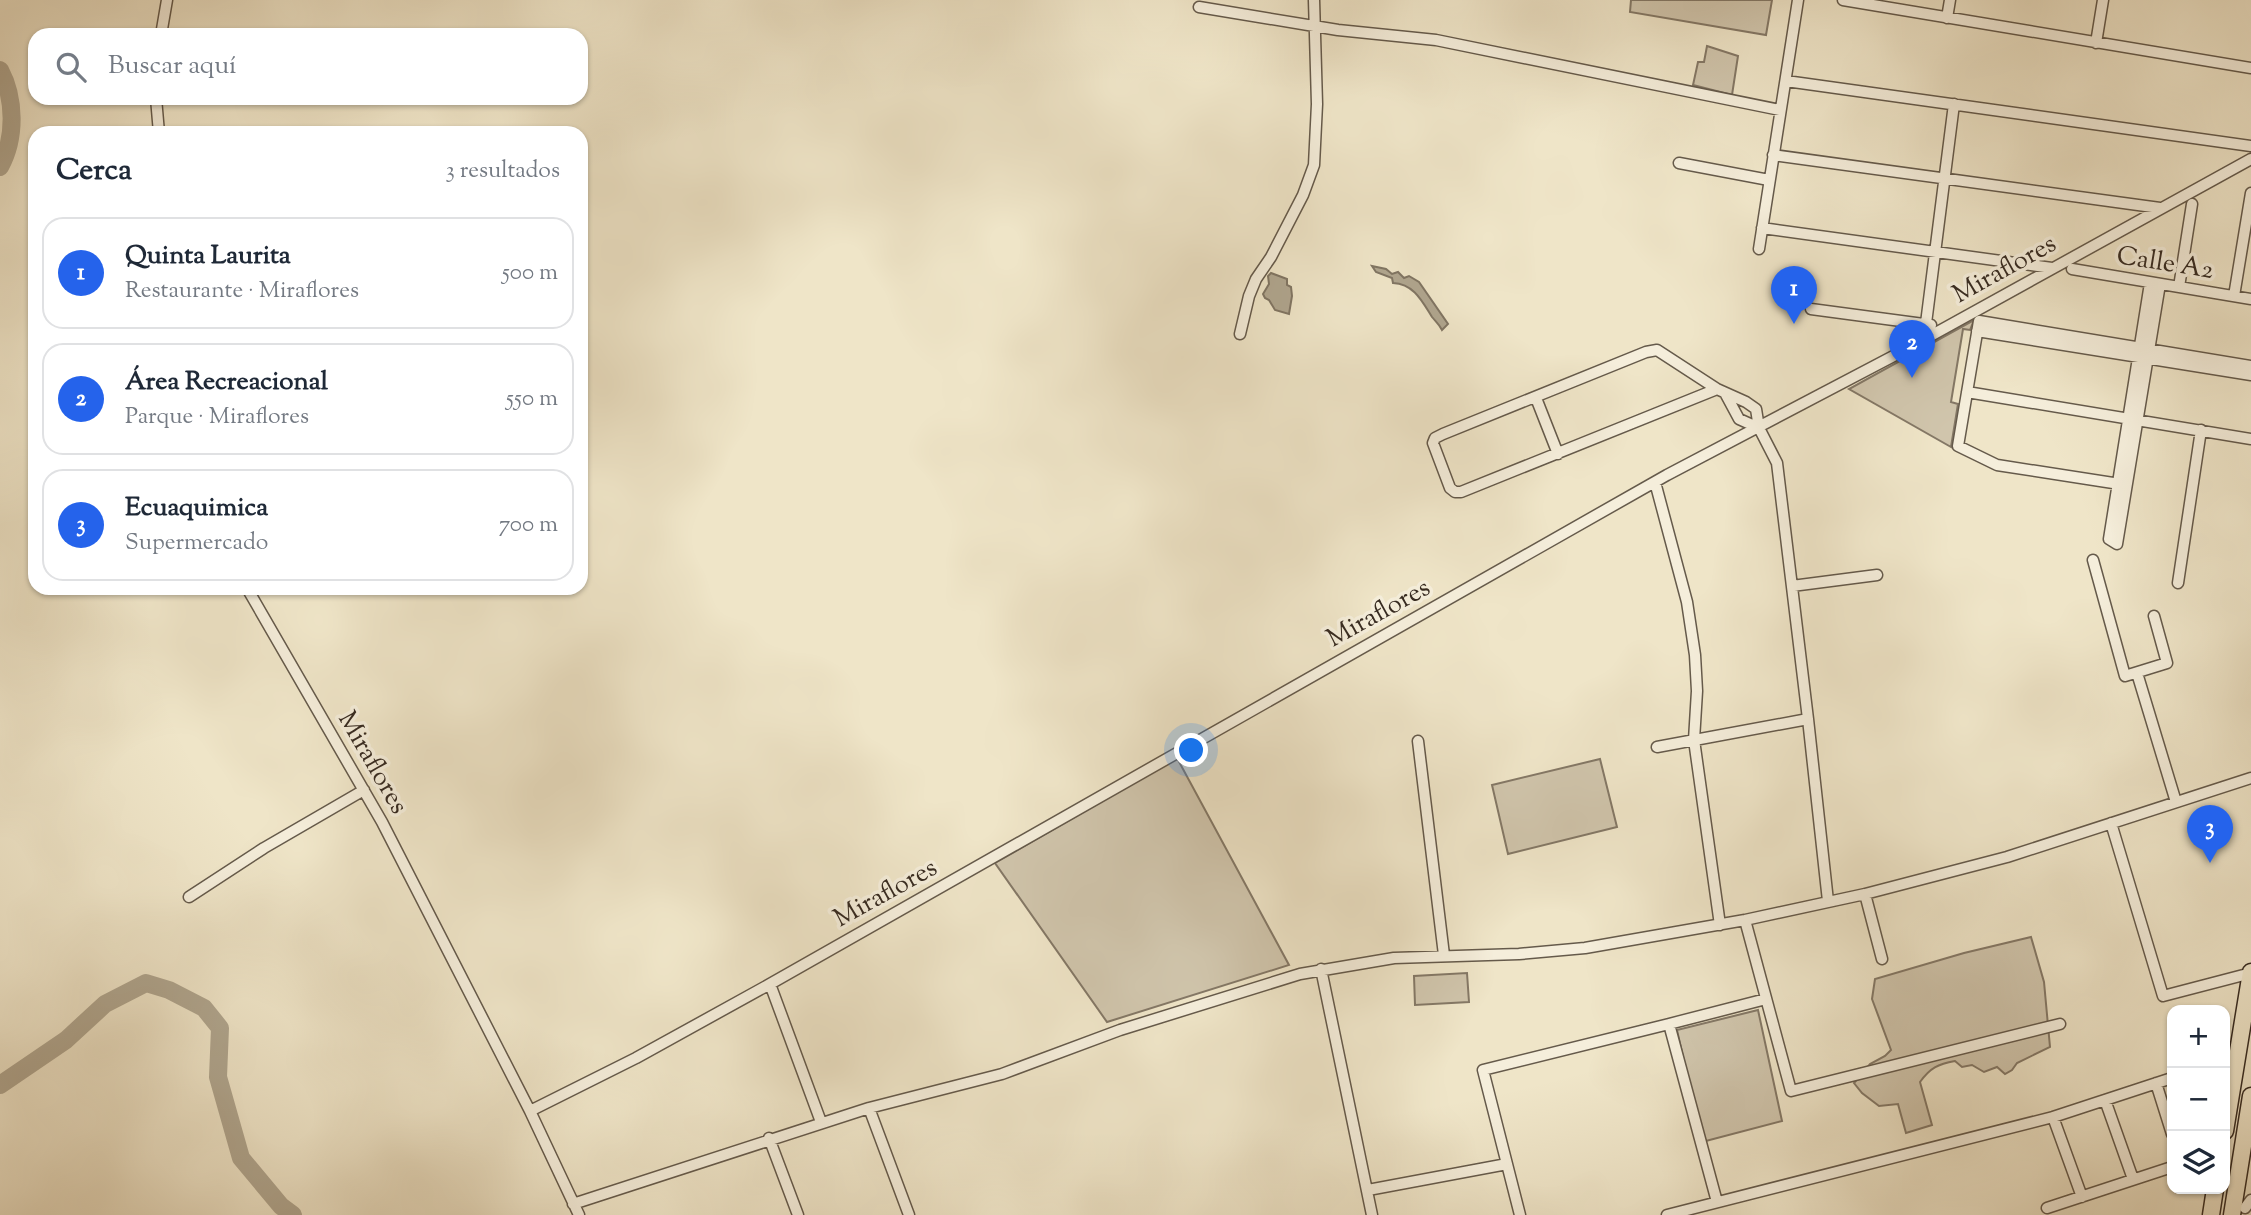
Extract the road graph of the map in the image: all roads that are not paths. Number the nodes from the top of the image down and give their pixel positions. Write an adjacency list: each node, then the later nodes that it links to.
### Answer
1 (167, 0): 10 (street)
2 (1314, 0): 9 (street)
3 (1798, 0): 13 (street)
4 (1843, 0): 8 (street)
5 (1950, 0): 8 (street)
6 (2103, 0): 11 (street)
7 (1199, 7): 9 (street)
8 (1947, 18): 11 (street)
9 (1314, 25): 16 (street); 39 (street)
10 (162, 28)
11 (2096, 43): 12 (street)
12 (2251, 68)
13 (1786, 81): 14 (street); 16 (street)
14 (1954, 104): 18 (street); 22 (street)
15 (157, 105): 17 (street)
16 (1780, 110): 19 (street)
17 (158, 126)
18 (2251, 146)
19 (1773, 155): 22 (street); 23 (street)
20 (2251, 159): 26 (street, Miraflores)
21 (1679, 163): 23 (street)
22 (1944, 179): 26 (street); 29 (street)
23 (1769, 180): 27 (street)
24 (2251, 193): 34 (street)
25 (2192, 204): 33 (street)
26 (2160, 208): 30 (street, Miraflores)
27 (1762, 228): 28 (street); 29 (street)
28 (1759, 248)
29 (1935, 251): 30 (street); 37 (street)
30 (2053, 268): 38 (street, Miraflores)
31 (2073, 269): 32 (street, Calle A2)
32 (2155, 284): 33 (street, Calle A2); 41 (street)
33 (2179, 287): 34 (street, Calle A2)
34 (2234, 296): 35 (street, Calle A2)
35 (2251, 299)
36 (1811, 309): 37 (street)
37 (1926, 325): 38 (street); 40 (street)
38 (1945, 327): 40 (street, Miraflores)
39 (1240, 334)
40 (1924, 340): 48 (street, Miraflores)
41 (2143, 352): 42 (street); 43 (street); 45 (street); 47 (street)
42 (2251, 366)
43 (2251, 375)
44 (1721, 391): 46 (street); 48 (street); 48 (street); 51 (street)
45 (1967, 392): 47 (street); 53 (street)
46 (1536, 398): 51 (street); 51 (street)
47 (2132, 419): 49 (street); 53 (street)
48 (1759, 428): 52 (street, Miraflores); 57 (street)
49 (2201, 430): 50 (street); 56 (street)
50 (2251, 439)
51 (1558, 454)
52 (1655, 482): 62 (street); 78 (street, Miraflores)
53 (2121, 484): 53 (street)
54 (2093, 560): 60 (street)
55 (1877, 575): 57 (street)
56 (2178, 583)
57 (1792, 586): 61 (street)
58 (251, 595): 66 (street, Miraflores)
59 (2154, 616): 60 (street)
60 (2137, 673): 67 (street)
61 (1808, 719): 62 (street); 71 (street)
62 (1694, 740): 64 (street); 73 (street)
63 (1418, 741): 74 (street)
64 (1657, 747)
65 (2251, 778): 67 (street)
66 (363, 790): 70 (street); 88 (street, Miraflores)
67 (2176, 802): 68 (street)
68 (2112, 823): 69 (street); 77 (street)
69 (1865, 894): 71 (street); 75 (street)
70 (189, 897)
71 (1828, 901): 72 (street)
72 (1745, 920): 73 (street); 79 (street)
73 (1720, 925): 74 (street)
74 (1444, 955): 76 (street)
75 (1882, 960)
76 (1321, 969): 87 (street); 96 (street)
77 (2251, 972): 82 (main road)
78 (770, 984): 88 (street, Miraflores); 90 (street)
79 (1766, 999): 80 (street); 81 (street)
80 (1669, 1024): 93 (street); 99 (street)
81 (2060, 1024)
82 (2231, 1056)
83 (2167, 1080): 84 (street)
84 (2156, 1083): 86 (street); 91 (street)
85 (2251, 1096): 102 (main road)
86 (2105, 1100): 89 (street); 95 (street)
87 (869, 1108): 90 (street); 105 (street)
88 (530, 1111): 100 (street, Miraflores)
89 (2053, 1117): 98 (street); 99 (street)
90 (821, 1122): 92 (street)
91 (2171, 1131)
92 (769, 1138): 100 (street); 104 (street)
93 (1507, 1164): 96 (street); 107 (street)
94 (2167, 1169): 95 (street)
95 (2133, 1179): 98 (street)
96 (1368, 1190): 106 (street)
97 (2214, 1194): 109 (main road)
98 (2082, 1197): 101 (street)
99 (1717, 1202): 108 (street)
100 (573, 1204): 103 (street, Miraflores)
101 (2047, 1208)
102 (2243, 1208)
103 (579, 1215)
104 (798, 1215)
105 (909, 1215)
106 (1372, 1215)
107 (1520, 1215)
108 (1667, 1215)
109 (2211, 1215)

